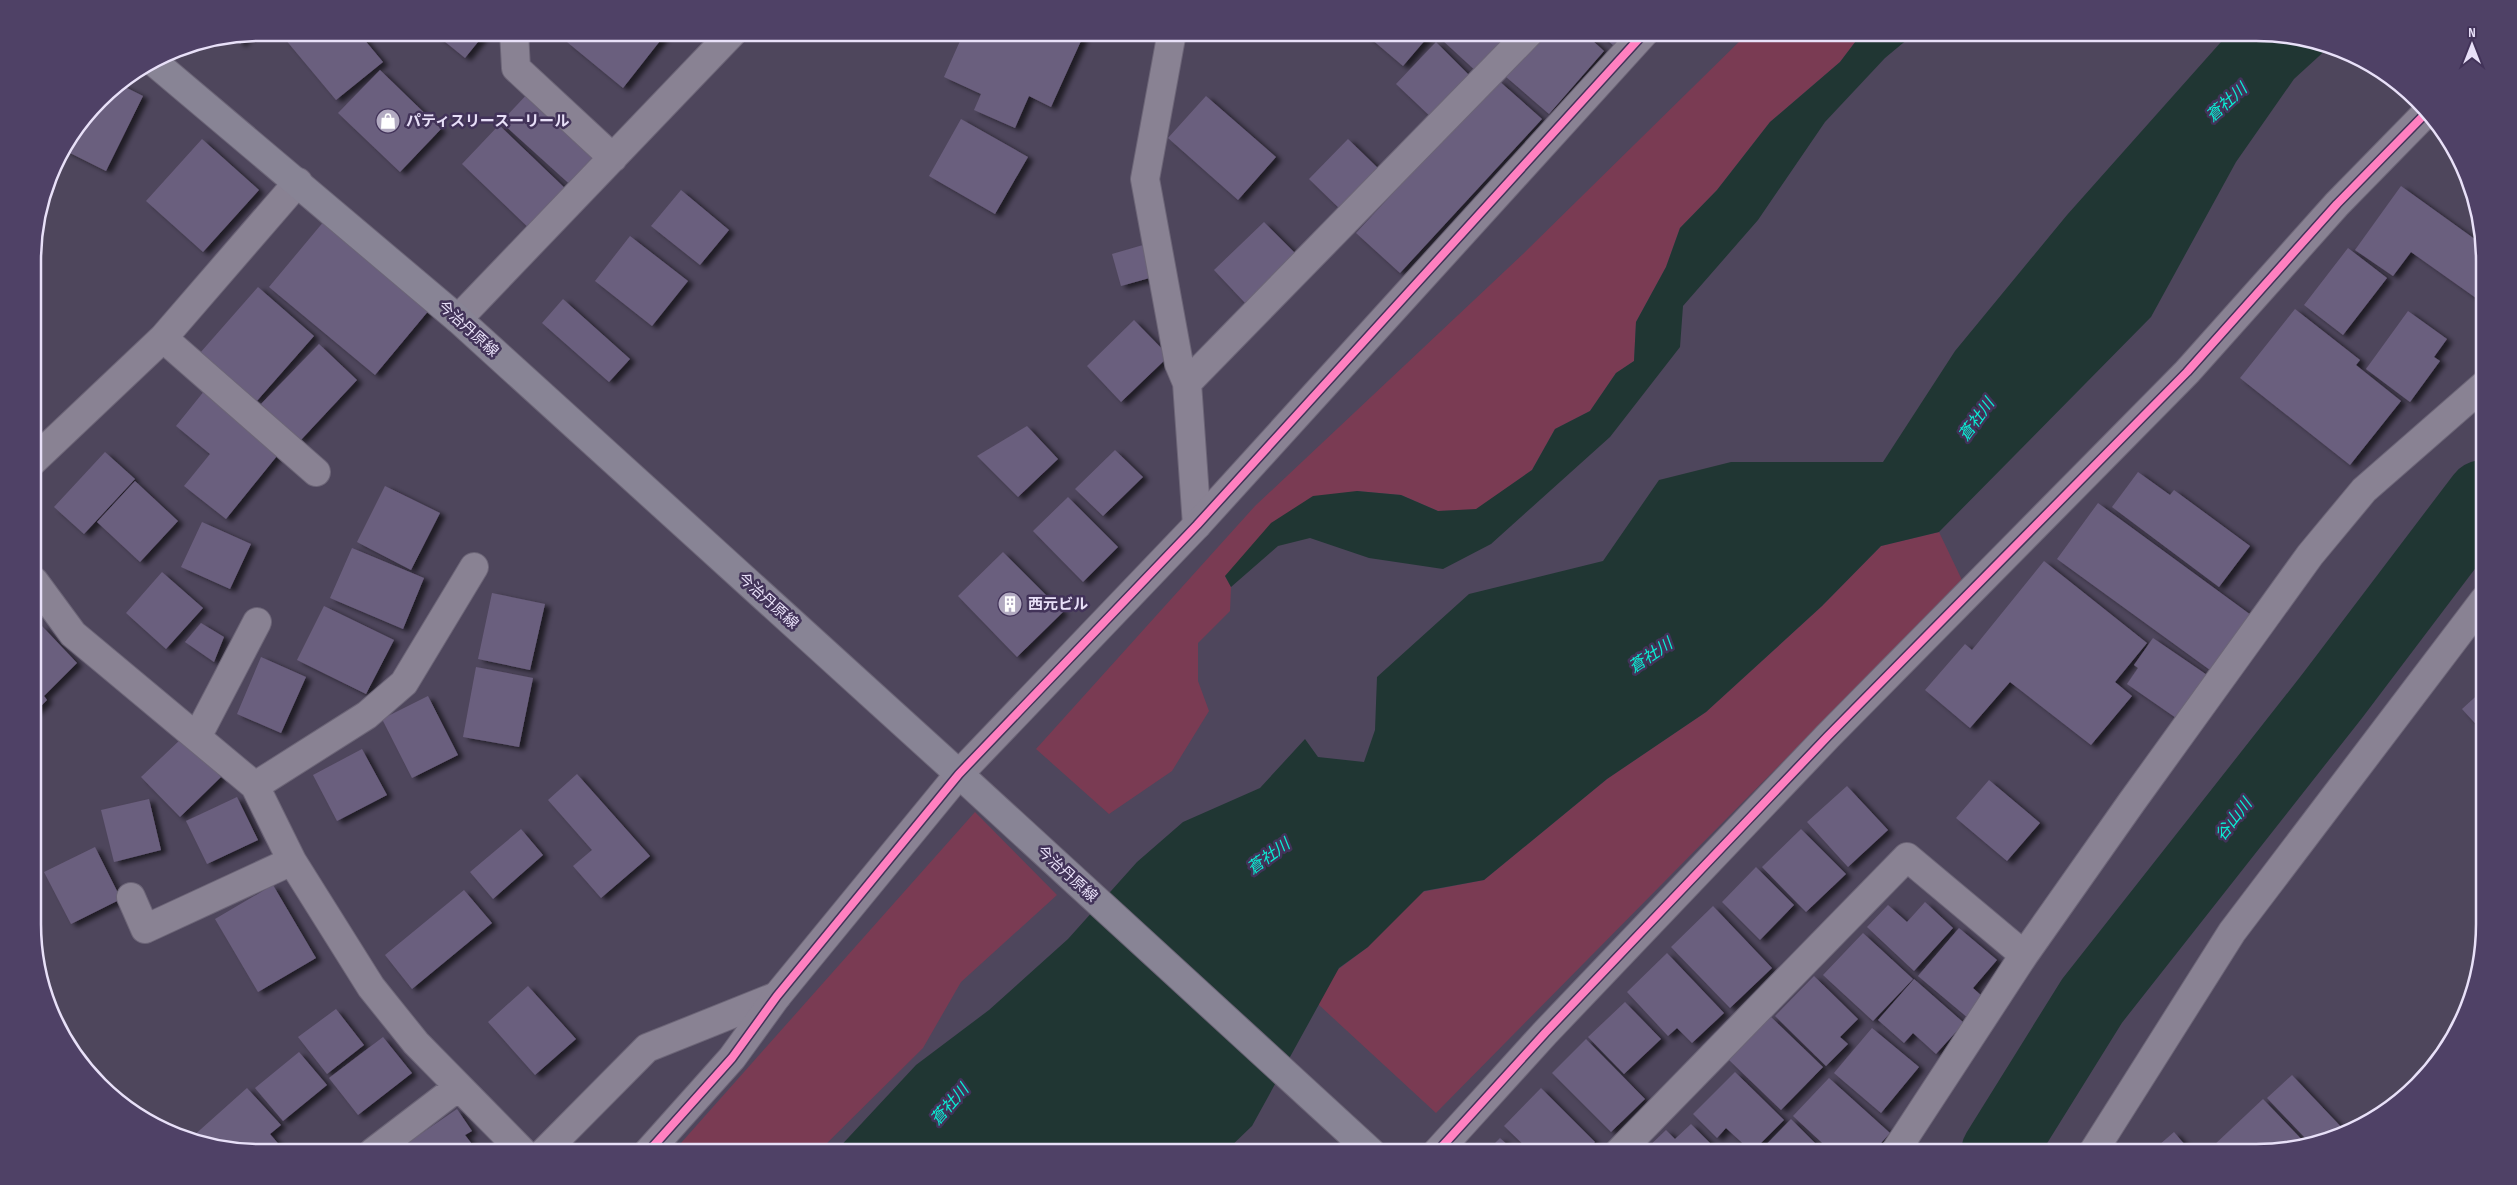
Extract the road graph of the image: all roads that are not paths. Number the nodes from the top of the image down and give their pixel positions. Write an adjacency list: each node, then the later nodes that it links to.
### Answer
1 (514, 41): 8 (street)
2 (724, 41): 8 (street)
3 (1170, 41): 12 (street)
4 (1521, 41): 12 (street)
5 (1636, 41): 16 (street)
6 (159, 66): 9 (main road, 今治丹原線)
7 (2422, 117): 34 (street)
8 (613, 158): 10 (street)
9 (298, 182): 10 (main road, 今治丹原線); 11 (street)
10 (458, 319): 22 (main road, 今治丹原線)
11 (163, 338): 14 (street); 15 (street)
12 (1187, 383): 16 (street)
13 (2476, 392): 26 (street)
14 (41, 454)
15 (316, 472)
16 (1197, 525): 22 (street)
17 (474, 567): 23 (street)
18 (41, 591): 21 (street)
19 (2476, 611): 37 (street)
20 (257, 622): 21 (street)
21 (197, 737): 23 (street)
22 (960, 774): 27 (street); 33 (main road, 今治丹原線)
23 (255, 786): 24 (street)
24 (292, 861): 25 (street); 28 (street)
25 (131, 898)
26 (2024, 956): 35 (street); 36 (street)
27 (777, 996): 31 (street); 32 (street)
28 (458, 1087): 29 (street); 30 (street)
29 (383, 1144)
30 (515, 1144)
31 (552, 1144)
32 (655, 1144)
33 (1362, 1144)
34 (1444, 1144)
35 (1627, 1144)
36 (1900, 1144)
37 (2098, 1144)

